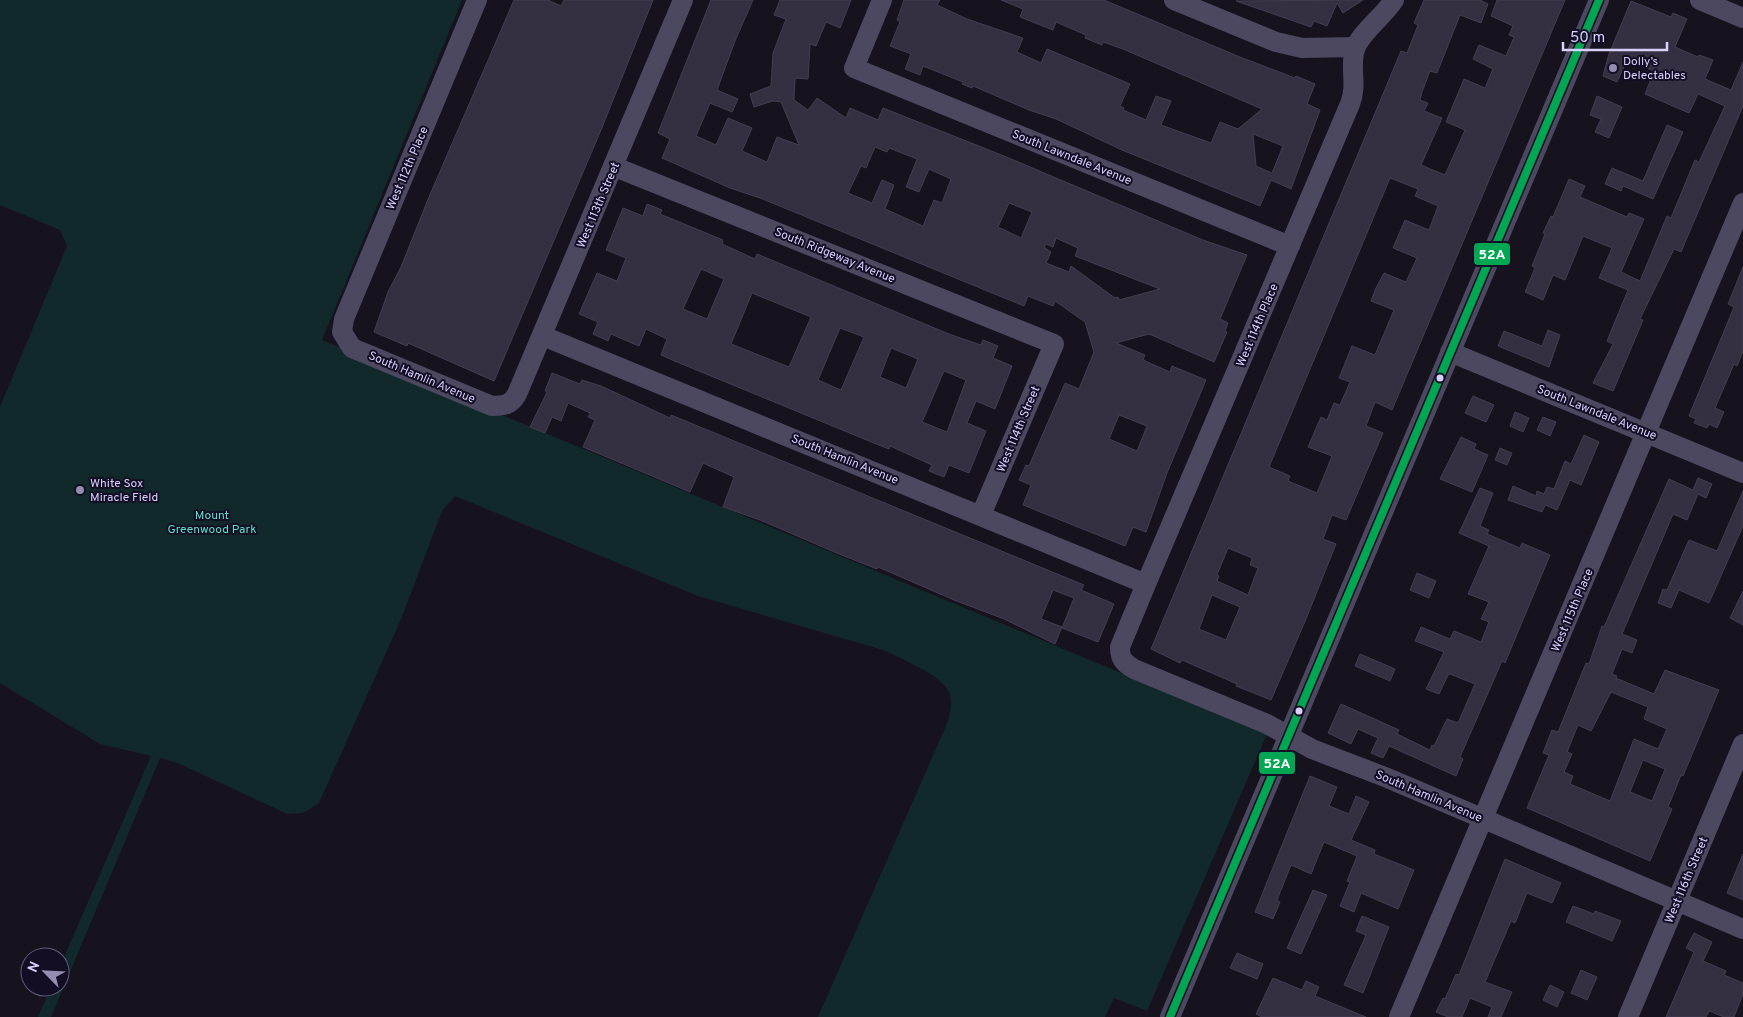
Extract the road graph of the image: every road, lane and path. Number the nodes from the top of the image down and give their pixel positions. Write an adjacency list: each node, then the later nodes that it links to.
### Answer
1 (477, 0): 14 (street, West 112th Place)
2 (684, 0): 10 (street, West 113th Street)
3 (882, 0): 12 (street, South Lawndale Avenue)
4 (1174, 0): 9 (street)
5 (1394, 0): 9 (street)
6 (1598, 0): 16 (street)
7 (1700, 0): 8 (street)
8 (1743, 18)
9 (1356, 47): 12 (street, West 114th Place)
10 (615, 167): 13 (street, West 113th Street); 15 (street, South Ridgeway Avenue)
11 (1743, 203): 18 (street, West 115th Place)
12 (1290, 246): 21 (street, West 114th Place)
13 (543, 336): 17 (street, West 113th Street); 20 (street, South Hamlin Avenue)
14 (343, 337): 17 (street, South Hamlin Avenue)
15 (1054, 344): 20 (street, West 114th Street)
16 (1450, 352): 18 (street, South Lawndale Avenue); 23 (street)
17 (506, 405)
18 (1646, 432): 19 (street, South Lawndale Avenue); 25 (street, West 115th Place)
19 (1743, 473)
20 (981, 515): 21 (street, South Hamlin Avenue)
21 (1146, 584): 22 (street, West 114th Place)
22 (1120, 656): 23 (street, South Hamlin Avenue)
23 (1289, 736): 25 (street, South Hamlin Avenue); 28 (street)
24 (1743, 744): 26 (street, West 116th Street)
25 (1484, 819): 26 (street, South Hamlin Avenue); 29 (street, West 115th Place)
26 (1677, 902): 27 (street, South Hamlin Avenue); 30 (street, West 116th Street)
27 (1743, 929)
28 (1170, 1017)
29 (1399, 1017)
30 (1628, 1017)

